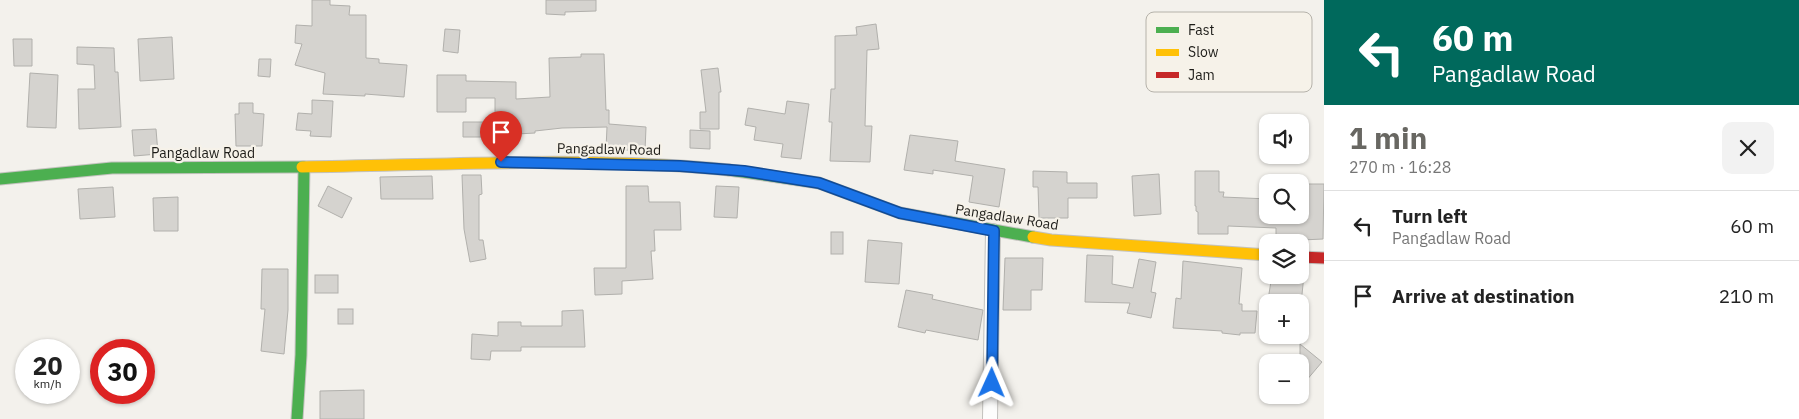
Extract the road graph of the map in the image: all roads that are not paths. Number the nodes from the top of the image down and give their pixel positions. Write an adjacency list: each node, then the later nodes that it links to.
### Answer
1 (304, 167): 2 (street, Pangadlaw Road); 3 (street, Pangadlaw Road); 7 (street)
2 (0, 179)
3 (994, 231): 4 (street, Pangadlaw Road); 8 (street)
4 (1259, 254)
5 (1309, 257): 6 (street)
6 (1324, 258)
7 (297, 419)
8 (990, 419)

